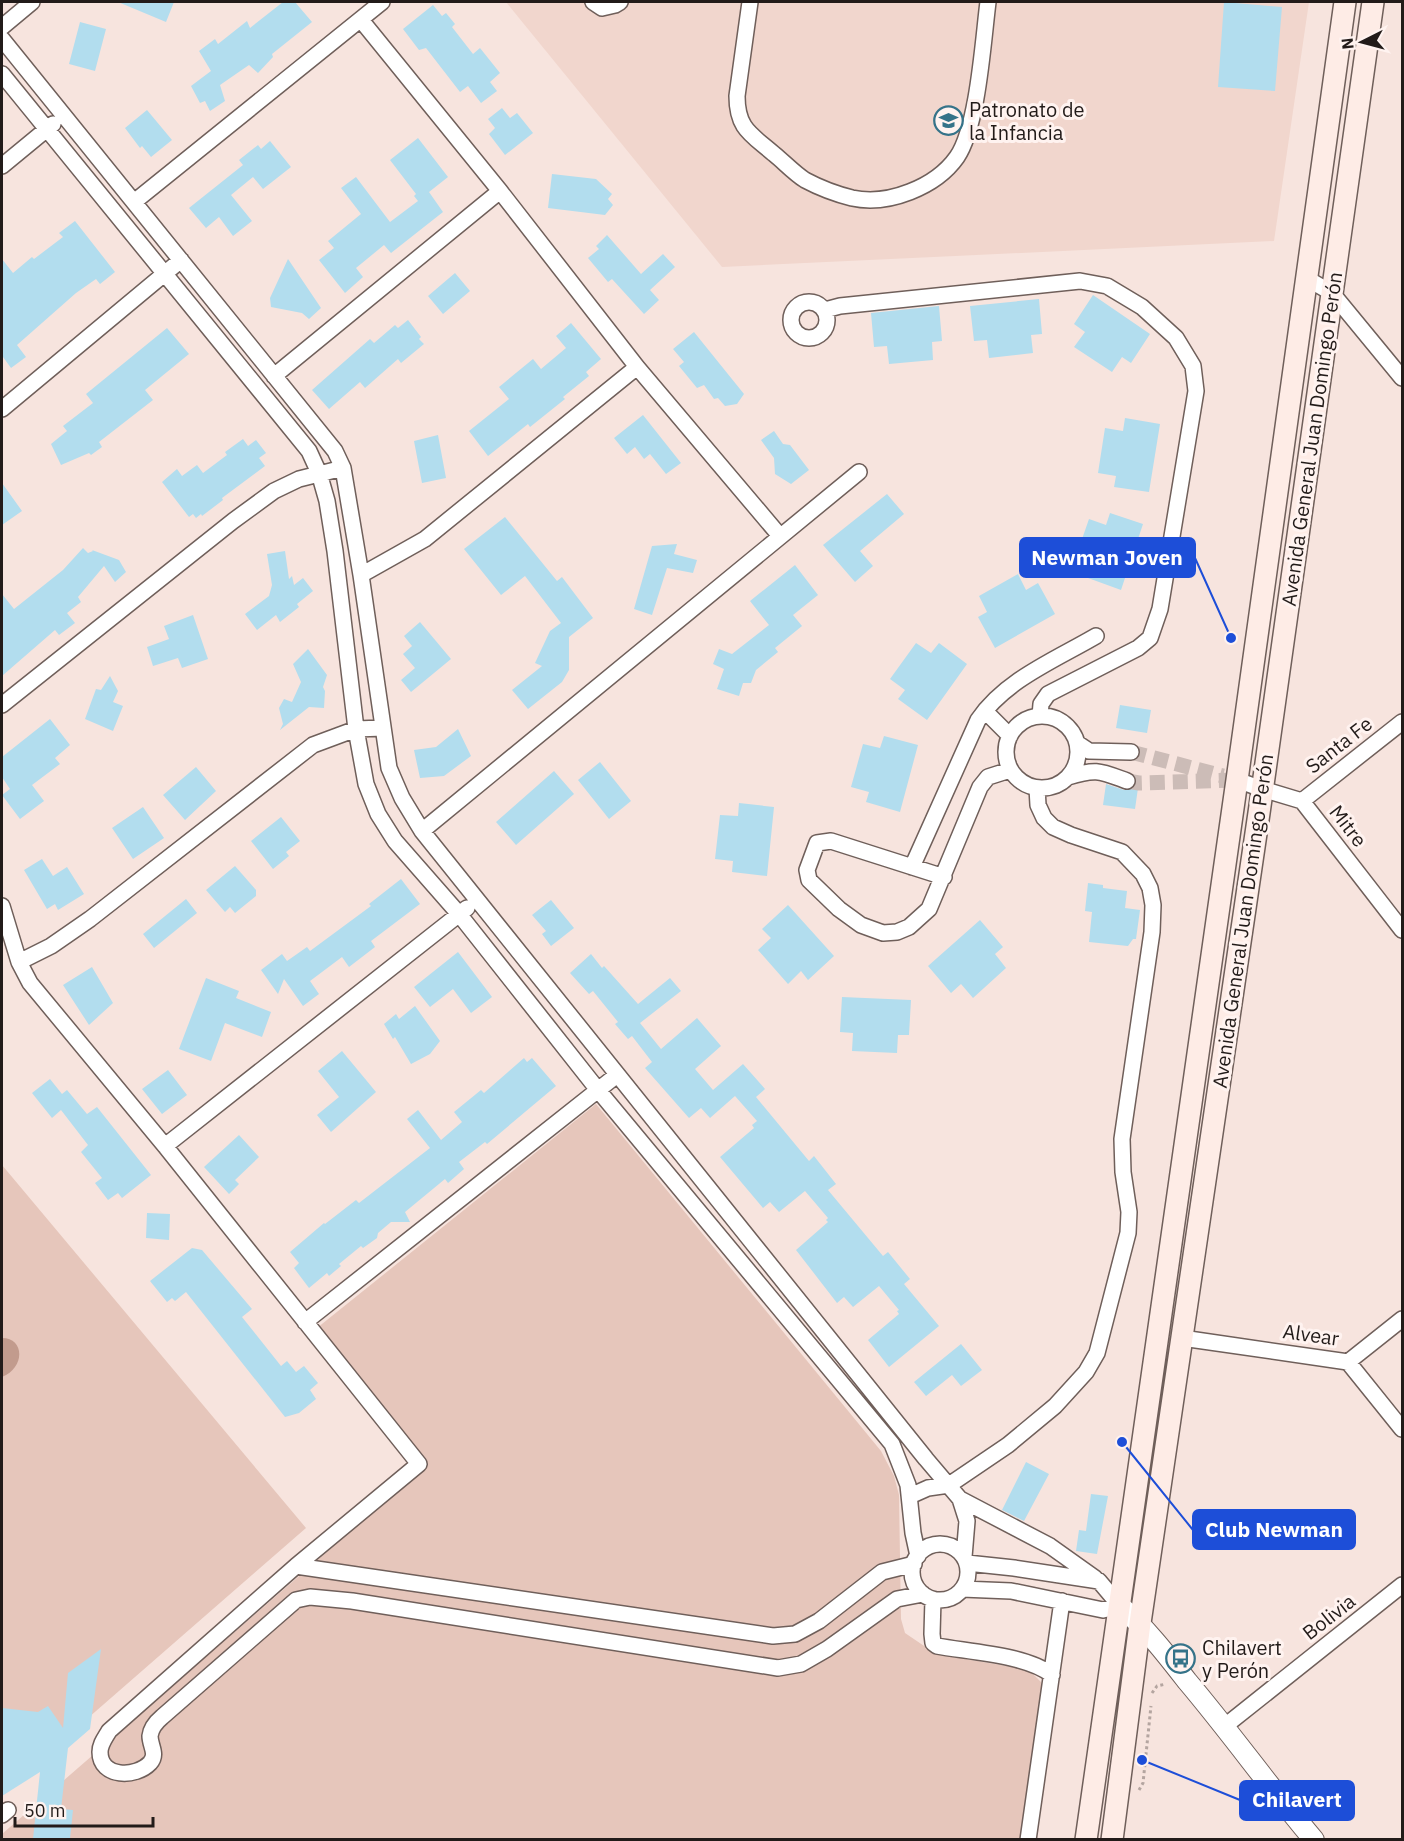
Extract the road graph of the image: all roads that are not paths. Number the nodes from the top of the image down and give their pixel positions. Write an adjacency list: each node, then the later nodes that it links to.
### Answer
1 (32, 2): 10 (street)
2 (382, 2): 9 (street)
3 (593, 2): 4 (street)
4 (620, 2)
5 (750, 2): 6 (street)
6 (988, 2)
7 (1345, 2): 20 (main road, Avenida General Juan Domingo Perón)
8 (1373, 2): 21 (main road, Avenida General Juan Domingo Perón)
9 (361, 20): 16 (street); 17 (street)
10 (2, 27)
11 (2, 39): 13 (street)
12 (2, 74): 14 (street)
13 (63, 116): 14 (street); 17 (street)
14 (46, 130): 15 (street); 19 (street)
15 (2, 166)
16 (500, 191): 23 (street); 24 (street)
17 (134, 202): 18 (street)
18 (181, 260): 19 (street); 24 (street)
19 (163, 274): 26 (street); 29 (street)
20 (1306, 278): 21 (street); 44 (main road, Avenida General Juan Domingo Perón)
21 (1332, 292): 25 (street); 47 (main road, Avenida General Juan Domingo Perón)
22 (825, 310): 35 (street)
23 (637, 367): 30 (street); 31 (street)
24 (274, 376): 27 (street)
25 (1402, 378)
26 (2, 409)
27 (343, 468): 29 (street); 31 (street)
28 (859, 472): 30 (street)
29 (319, 473): 33 (street); 38 (street)
30 (780, 536): 49 (street)
31 (362, 576): 37 (street)
32 (1096, 636): 34 (street)
33 (2, 705)
34 (985, 711): 39 (street); 50 (street)
35 (1040, 716): 39 (street); 40 (street)
36 (1402, 722): 48 (street, Santa Fe)
37 (383, 728): 38 (street); 49 (street)
38 (356, 729): 54 (street); 56 (street)
39 (1010, 736): 42 (street)
40 (1077, 743): 41 (street); 43 (street)
41 (1131, 752)
42 (1010, 770): 46 (street); 51 (street)
43 (1068, 777): 45 (street); 46 (street)
44 (1237, 780): 47 (street, Mitre); 76 (main road, Avenida General Juan Domingo Perón)
45 (1127, 781)
46 (1038, 788): 65 (street)
47 (1262, 789): 48 (street, Mitre); 62 (main road, Avenida General Juan Domingo Perón)
48 (1302, 801): 55 (street, Mitre)
49 (422, 831): 52 (street)
50 (912, 867): 51 (street); 51 (street)
51 (944, 877)
52 (476, 900): 54 (street); 57 (street)
53 (2, 906): 56 (street)
54 (459, 914): 58 (street); 59 (street)
55 (1402, 930)
56 (19, 962): 59 (street)
57 (617, 1074): 58 (street); 65 (street)
58 (598, 1090): 61 (street); 66 (street)
59 (165, 1146): 61 (street)
60 (1402, 1319): 63 (street)
61 (305, 1322): 70 (street)
62 (1182, 1338): 63 (street, Alvear); 77 (main road, Avenida General Juan Domingo Perón)
63 (1348, 1362): 64 (street, Alvear)
64 (1402, 1429)
65 (949, 1485): 66 (street); 67 (street)
66 (910, 1496): 68 (street)
67 (960, 1499): 69 (street); 71 (street)
68 (916, 1560): 69 (street); 70 (street); 74 (street)
69 (965, 1560): 71 (street); 73 (street)
70 (296, 1566): 74 (street)
71 (1099, 1581): 76 (street)
72 (1402, 1585): 79 (street, Bolivia)
73 (962, 1589): 74 (street); 75 (street)
74 (928, 1596): 78 (street)
75 (1062, 1601): 76 (street); 78 (street)
76 (1120, 1606): 77 (street); 81 (main road, Avenida General Juan Domingo Perón)
77 (1140, 1623): 79 (street); 82 (main road, Avenida General Juan Domingo Perón)
78 (1052, 1675): 80 (street)
79 (1225, 1726): 83 (street)
80 (1028, 1839)
81 (1086, 1839)
82 (1112, 1839)
83 (1314, 1839)

